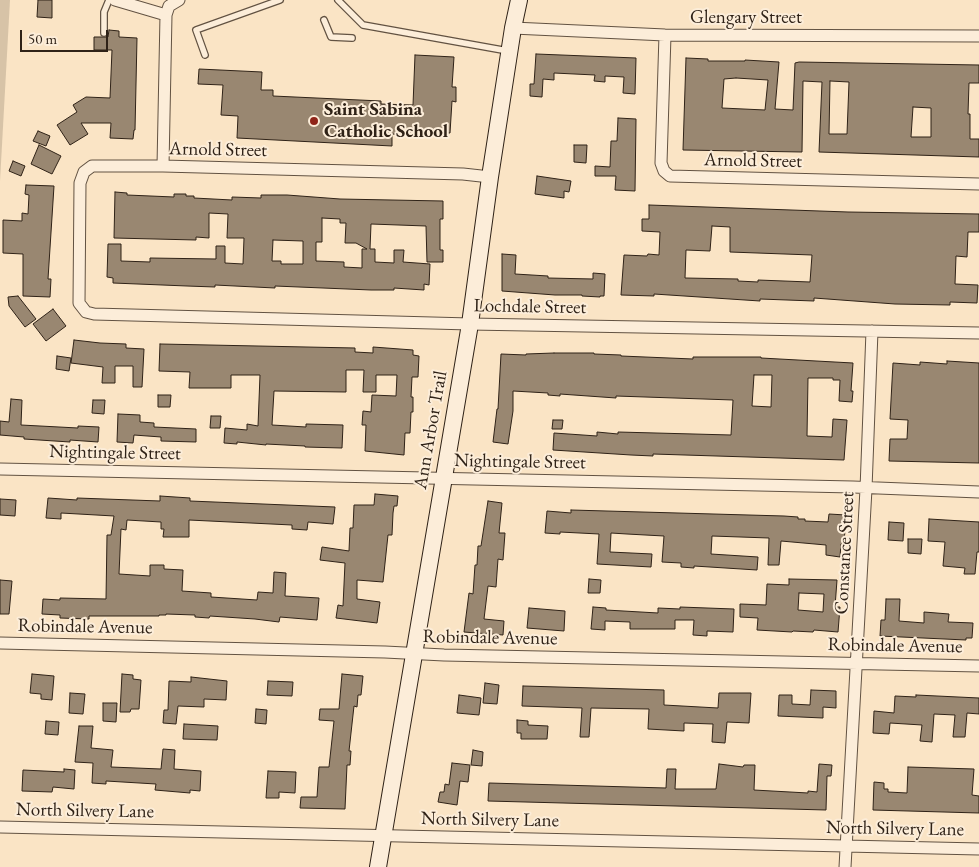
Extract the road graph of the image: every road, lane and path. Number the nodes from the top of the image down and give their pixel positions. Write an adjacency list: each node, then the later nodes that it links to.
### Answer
1 (109, 0): 10 (lane)
2 (179, 0): 7 (street)
3 (280, 0): 15 (lane)
4 (338, 0): 14 (lane)
5 (519, 0): 9 (street, Ann Arbor Trail)
6 (121, 1): 7 (street)
7 (166, 15): 16 (street)
8 (324, 20): 13 (lane)
9 (513, 28): 11 (street, Glengary Street); 14 (street, Ann Arbor Trail)
10 (104, 34)
11 (665, 35): 12 (street, Glengary Street); 18 (street, Arnold Street)
12 (979, 36)
13 (352, 38)
14 (509, 51): 17 (street, Ann Arbor Trail)
15 (205, 55)
16 (163, 166): 17 (street, Arnold Street); 19 (street, Arnold Street)
17 (490, 177): 20 (street, Ann Arbor Trail)
18 (979, 184)
19 (82, 308): 20 (street, Lochdale Street)
20 (470, 324): 21 (street, Lochdale Street); 24 (street, Ann Arbor Trail)
21 (872, 331): 22 (street, Lochdale Street); 25 (street, Constance Street)
22 (979, 334)
23 (0, 468): 24 (street, Nightingale Street)
24 (442, 478): 25 (street, Nightingale Street); 28 (street, Ann Arbor Trail)
25 (866, 488): 26 (street, Nightingale Street); 29 (street, Constance Street)
26 (979, 492)
27 (0, 643): 28 (street, Robindale Avenue)
28 (414, 654): 29 (street, Robindale Avenue); 32 (street, Ann Arbor Trail)
29 (856, 663): 30 (street, Robindale Avenue); 33 (street, Constance Street)
30 (979, 666)
31 (0, 827): 32 (street, North Silvery Lane)
32 (383, 835): 33 (street, North Silvery Lane); 35 (street, Ann Arbor Trail)
33 (846, 846): 34 (street, North Silvery Lane); 36 (street, Constance Street)
34 (979, 849)
35 (378, 867)
36 (845, 867)

